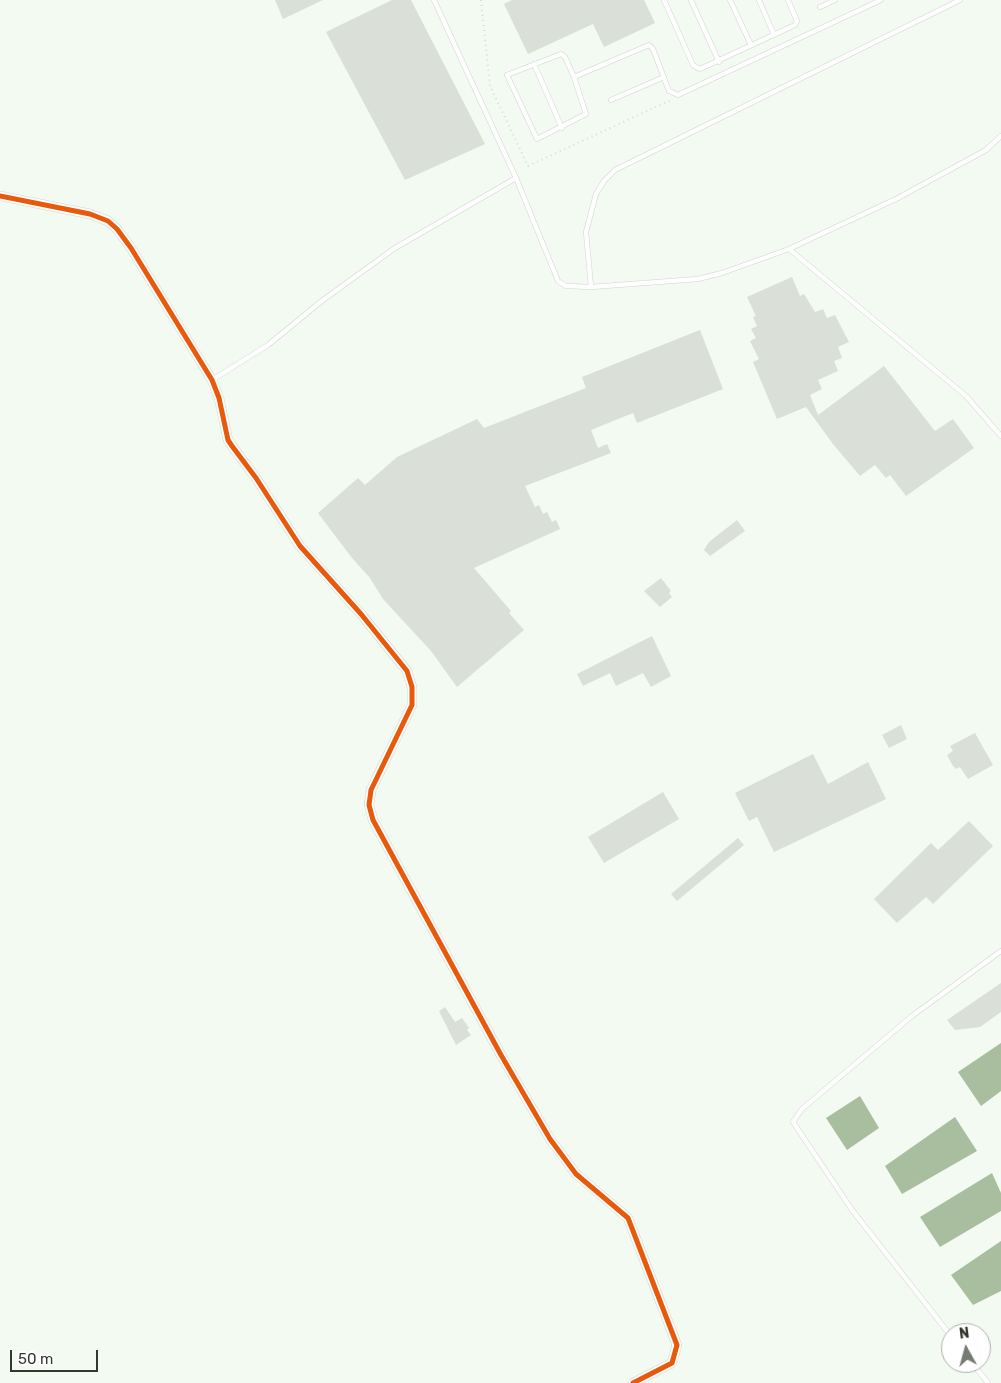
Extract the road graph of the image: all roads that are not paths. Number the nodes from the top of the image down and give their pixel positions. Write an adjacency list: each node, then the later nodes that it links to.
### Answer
1 (434, 0): 21 (lane)
2 (664, 0): 14 (lane)
3 (691, 0): 14 (lane)
4 (730, 0): 13 (lane)
5 (759, 0): 12 (lane)
6 (788, 0): 12 (lane)
7 (835, 0): 11 (lane)
8 (882, 0): 10 (lane)
9 (960, 0): 24 (lane)
10 (875, 1): 17 (lane)
11 (820, 7)
12 (774, 34): 13 (lane)
13 (751, 44): 14 (lane)
14 (719, 62)
15 (534, 64): 16 (lane); 19 (lane); 19 (lane)
16 (574, 77): 17 (lane); 19 (lane)
17 (664, 77): 18 (lane)
18 (611, 100)
19 (562, 128)
20 (1001, 136): 23 (lane)
21 (516, 178): 24 (lane); 25 (lane)
22 (0, 196): 25 (street)
23 (788, 249): 24 (lane); 26 (lane)
24 (591, 287)
25 (212, 380): 30 (street)
26 (1001, 436)
27 (1001, 952): 28 (lane)
28 (941, 1323)
29 (980, 1373): 31 (lane)
30 (633, 1383)
31 (988, 1383)

